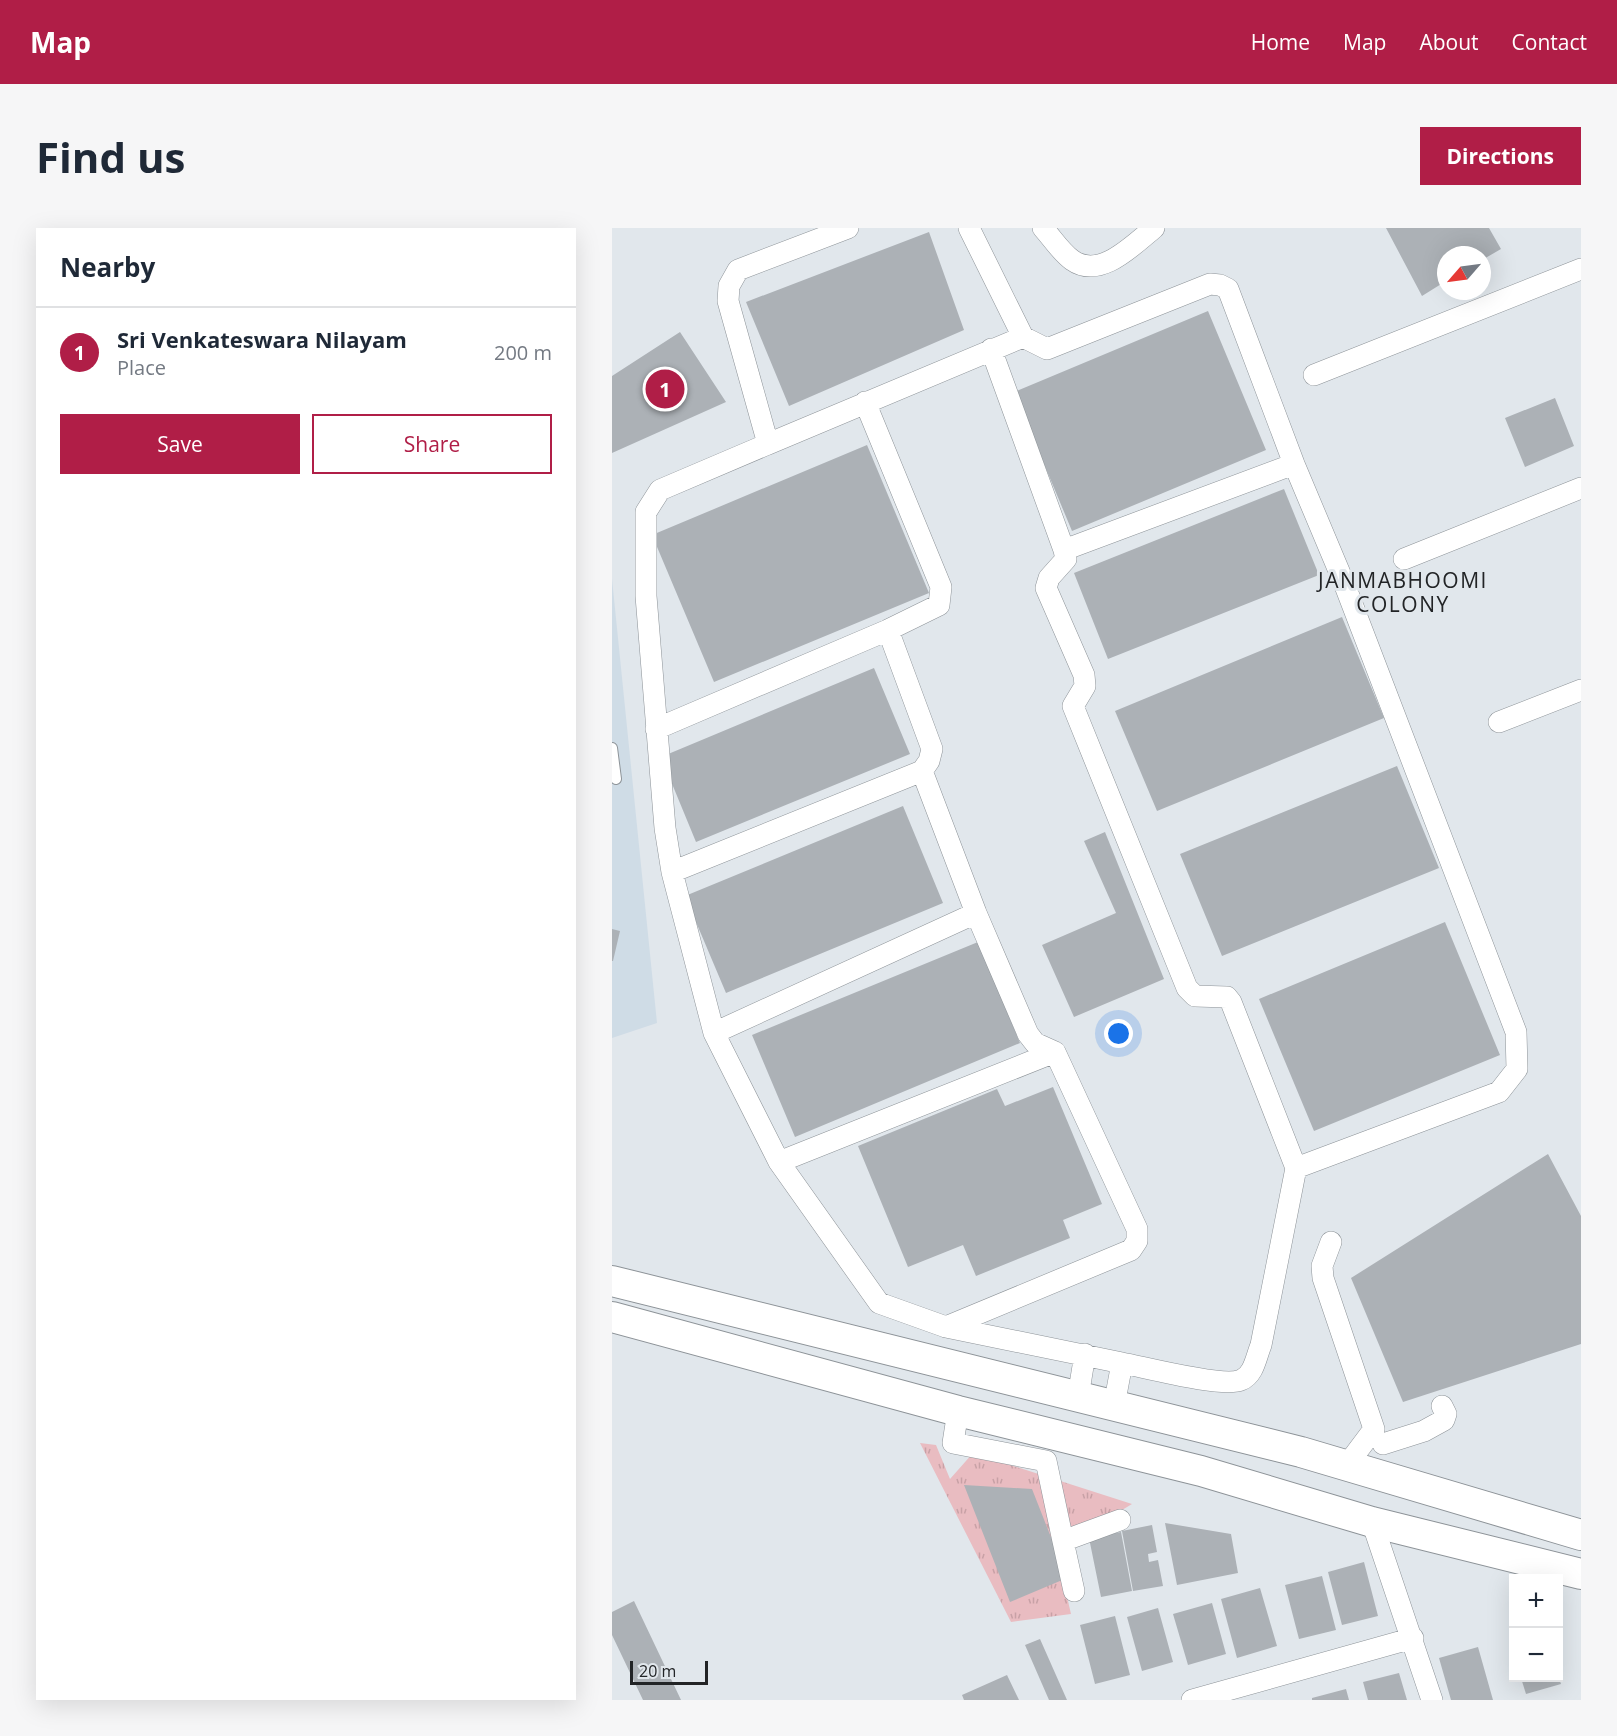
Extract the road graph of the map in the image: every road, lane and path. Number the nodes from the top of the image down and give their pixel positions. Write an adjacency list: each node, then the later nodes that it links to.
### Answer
1 (848, 228): 10 (street)
2 (969, 228): 6 (street)
3 (1043, 228): 4 (street)
4 (1154, 228)
5 (1581, 269): 8 (street)
6 (1023, 337): 7 (street); 11 (street)
7 (991, 349): 9 (street); 13 (street)
8 (1314, 375)
9 (865, 402): 10 (street); 15 (street)
10 (768, 444): 18 (street)
11 (1294, 464): 13 (street); 27 (street)
12 (1581, 488): 14 (street)
13 (1064, 550): 27 (street)
14 (1404, 559)
15 (888, 630): 18 (street); 20 (street)
16 (1581, 690): 17 (street)
17 (1499, 722)
18 (656, 729): 22 (street)
19 (612, 748): 21 (lane)
20 (922, 771): 22 (street); 23 (street)
21 (616, 779)
22 (672, 872): 24 (street)
23 (976, 913): 24 (street); 25 (street)
24 (714, 1033): 26 (street)
25 (1055, 1052): 26 (street); 31 (street)
26 (779, 1162): 31 (street)
27 (1296, 1168): 33 (street)
28 (1331, 1242): 38 (street)
29 (612, 1281): 34 (main road)
30 (612, 1317): 37 (main road)
31 (946, 1327): 32 (street)
32 (1085, 1354): 33 (street); 34 (street)
33 (1122, 1363): 35 (street)
34 (1078, 1397): 35 (main road)
35 (1114, 1406): 39 (main road)
36 (1442, 1406): 38 (street)
37 (957, 1411): 42 (main road); 44 (street)
38 (1378, 1437): 39 (street); 40 (street)
39 (1347, 1465): 40 (main road)
40 (1380, 1475): 43 (main road)
41 (1120, 1520): 44 (street)
42 (1372, 1522): 45 (main road); 47 (street)
43 (1581, 1535)
44 (1064, 1541): 46 (street)
45 (1581, 1574)
46 (1074, 1591)
47 (1413, 1638): 48 (street); 49 (street)
48 (1192, 1700)
49 (1432, 1700)

